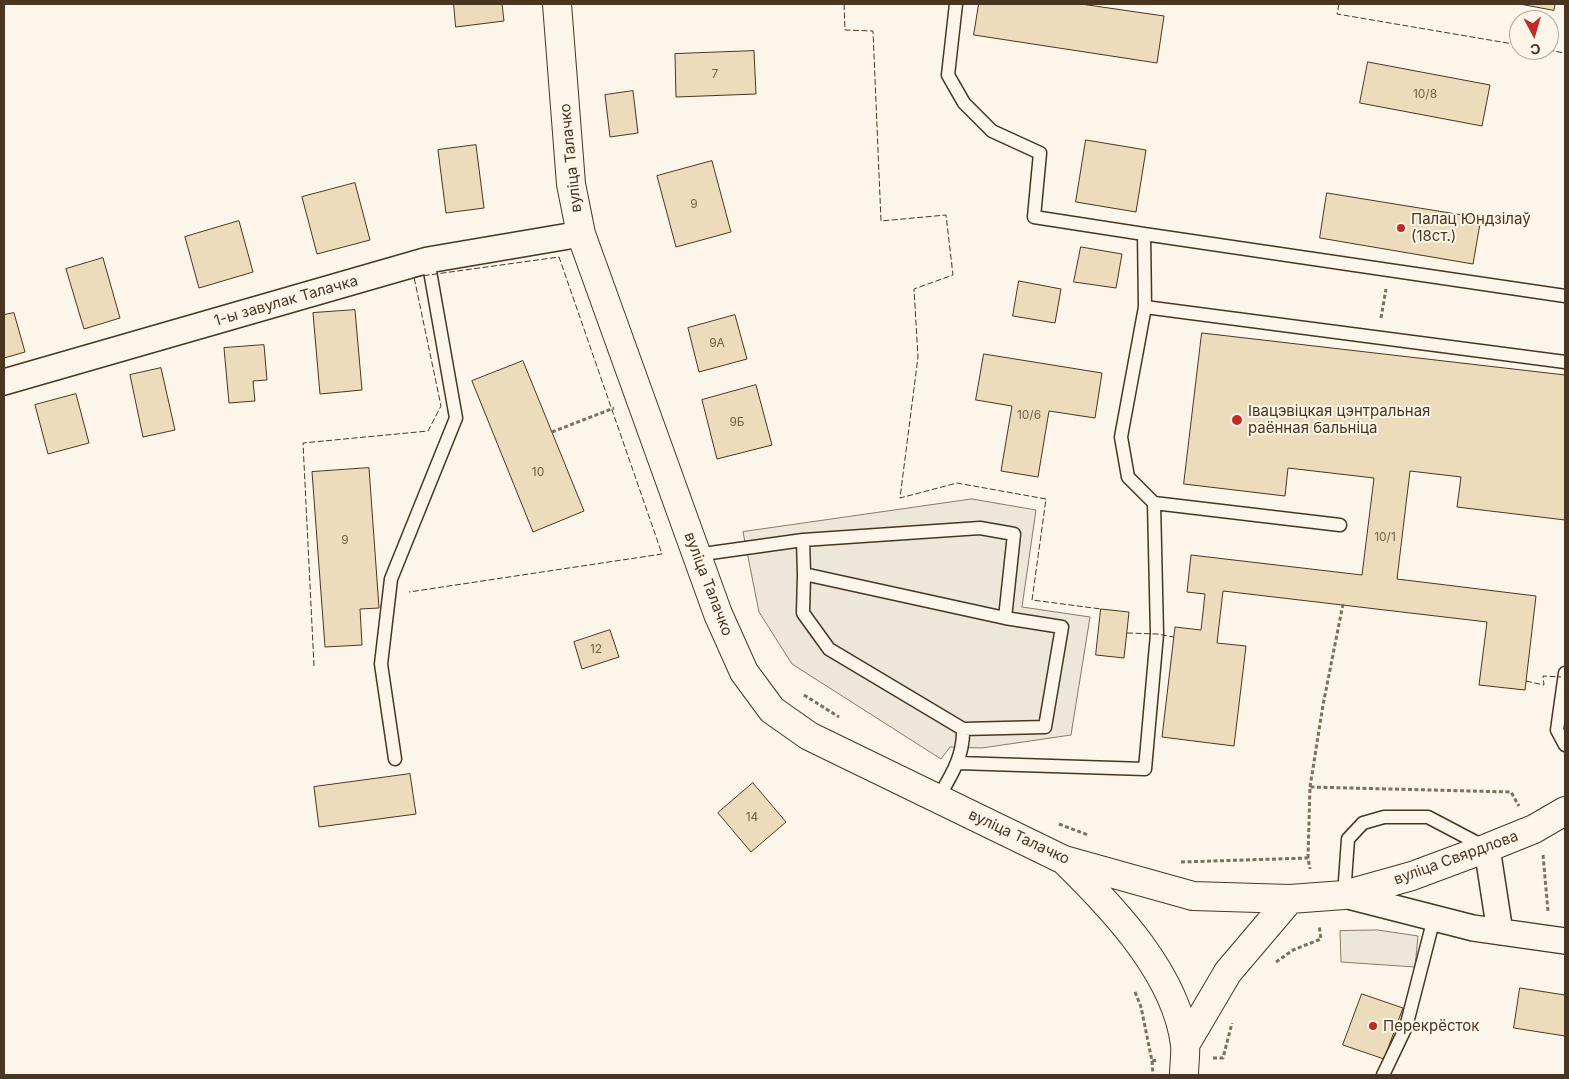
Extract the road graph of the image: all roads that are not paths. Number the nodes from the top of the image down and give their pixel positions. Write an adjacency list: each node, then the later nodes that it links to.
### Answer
1 (557, 4): 4 (street, вуліца Талачко)
2 (956, 4): 3 (lane)
3 (1144, 234): 6 (lane); 7 (lane)
4 (577, 235): 5 (street, 1-ы завулак Талачка); 13 (street, вуліца Талачко)
5 (432, 259): 9 (street, 1-ы завулак Талачка); 19 (lane)
6 (1565, 296)
7 (1145, 308): 8 (lane); 10 (lane)
8 (1565, 362)
9 (4, 382)
10 (1154, 503): 11 (lane); 20 (lane)
11 (1340, 524)
12 (803, 540): 13 (lane); 14 (lane); 15 (lane)
13 (696, 555): 21 (street, вуліца Талачко)
14 (804, 574): 15 (lane); 17 (lane)
15 (1005, 618): 17 (lane)
16 (1565, 673): 18 (lane)
17 (962, 729): 20 (lane)
18 (1565, 745)
19 (395, 759)
20 (958, 763): 21 (lane)
21 (938, 798): 24 (street, вуліца Талачко)
22 (1565, 811): 23 (street, вуліца Свярдлова)
23 (1487, 848): 25 (street, вуліца Свярдлова); 25 (lane); 29 (street)
24 (1064, 860): 26 (street, вуліца Талачко); 31 (street)
25 (1344, 895): 27 (street, вуліца Свярдлова); 28 (street, вуліца Свярдлова)
26 (1193, 896): 27 (street, вуліца Свярдлова)
27 (1290, 899): 31 (street)
28 (1434, 918): 29 (street, вуліца Свярдлова); 33 (lane)
29 (1500, 932): 30 (street, вуліца Свярдлова)
30 (1565, 941)
31 (1185, 1045): 32 (street)
32 (1184, 1075)
33 (1383, 1075)

